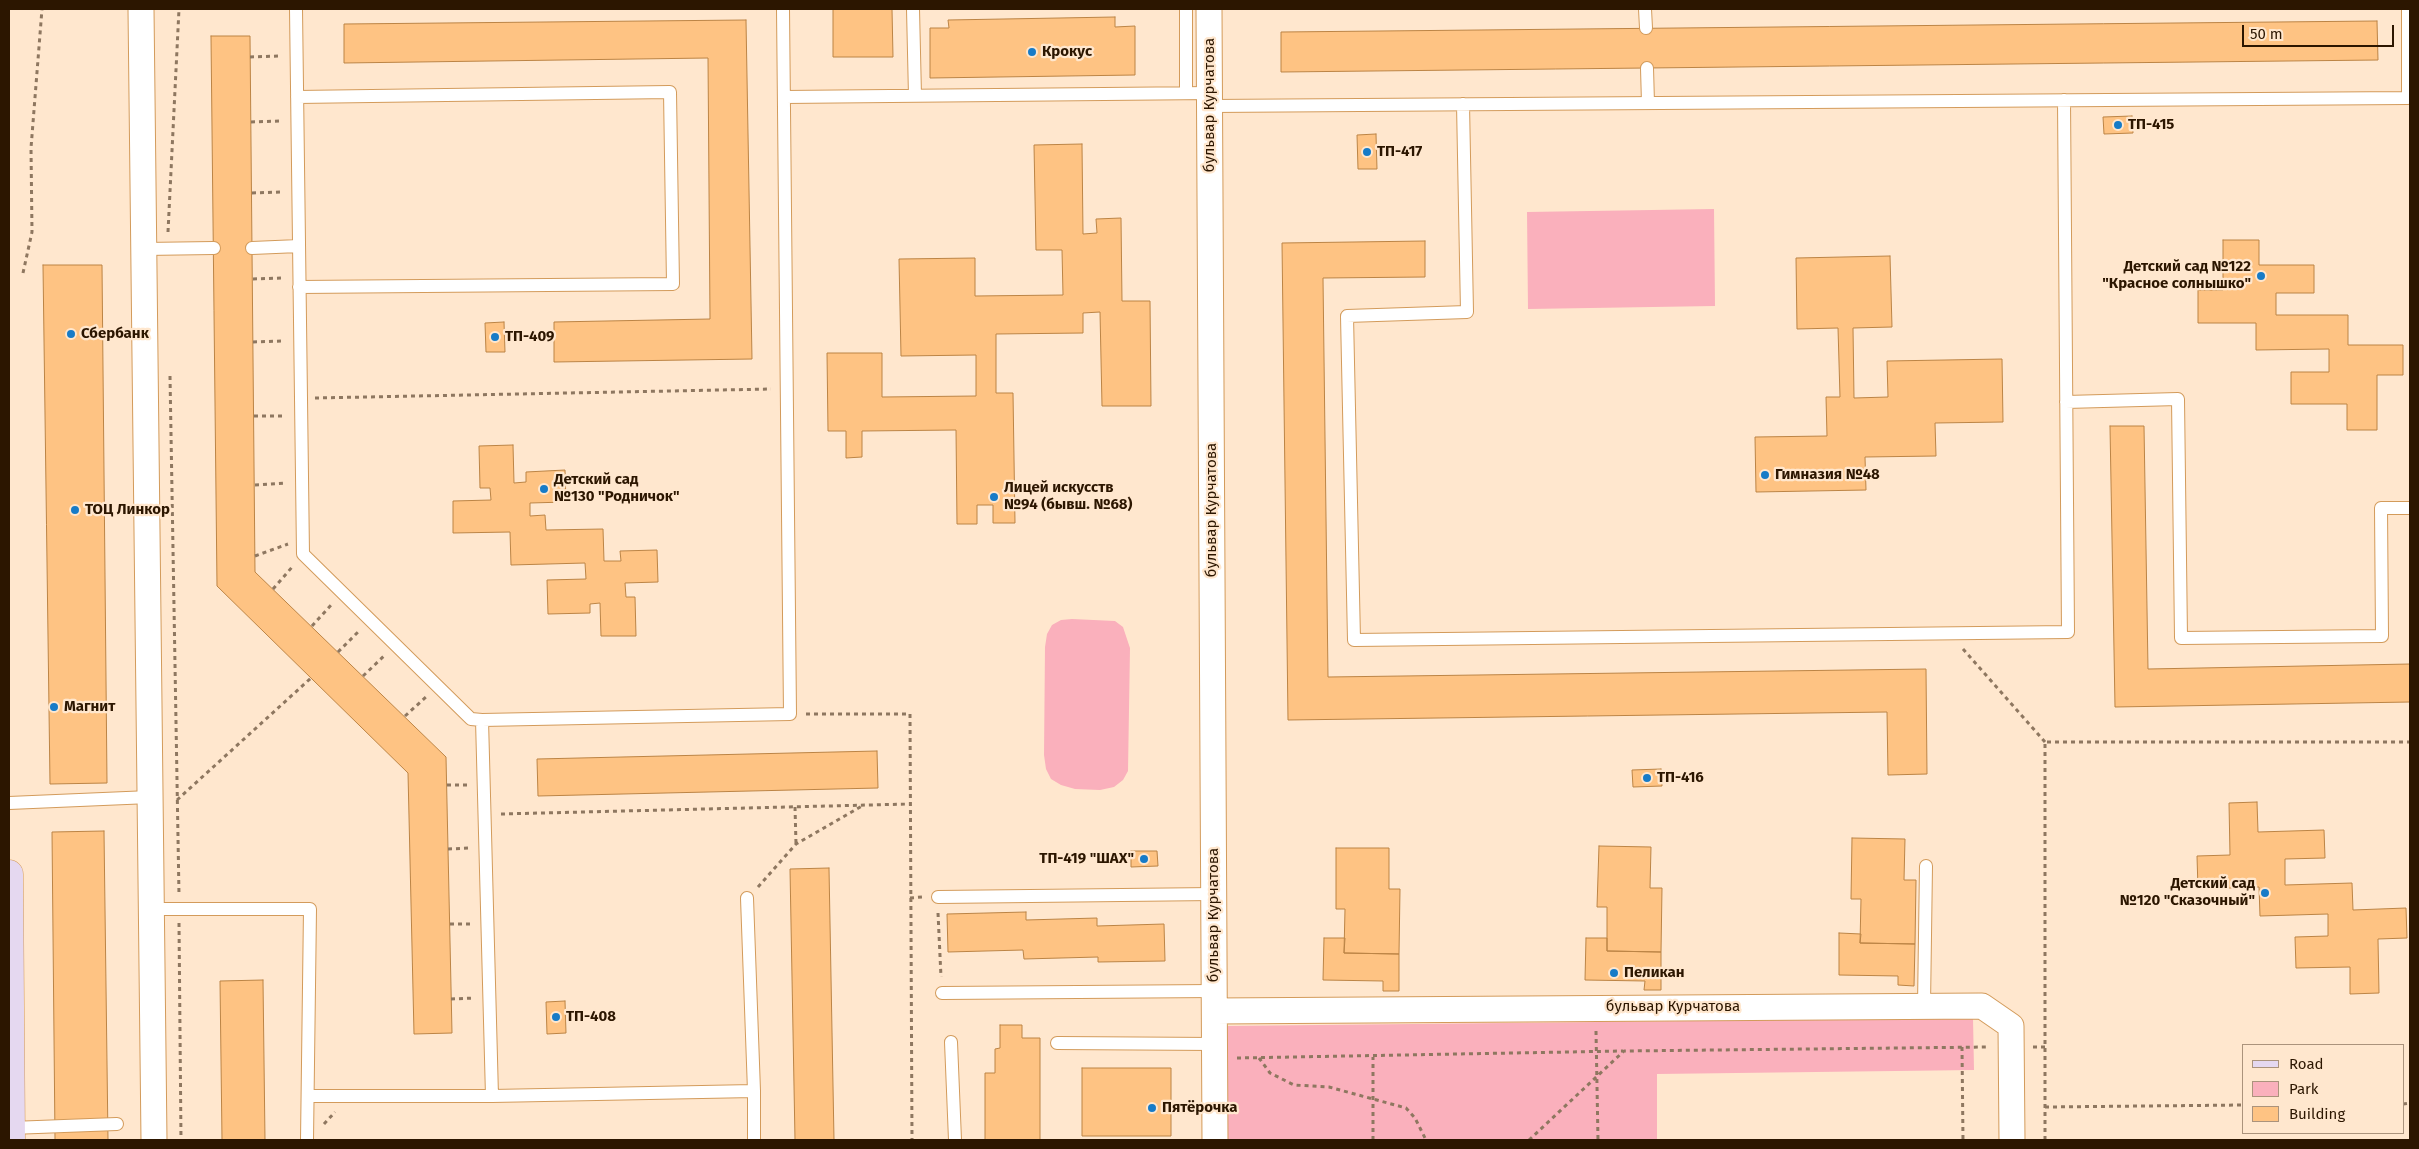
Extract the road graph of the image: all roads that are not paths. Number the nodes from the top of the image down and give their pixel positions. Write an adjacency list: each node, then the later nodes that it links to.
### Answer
1 (141, 9): 21 (street)
2 (296, 9): 12 (lane)
3 (783, 9): 14 (lane)
4 (913, 9): 11 (lane)
5 (1186, 9): 13 (lane)
6 (1209, 9): 13 (street, бульвар Курчатова)
7 (1645, 9): 9 (lane)
8 (2408, 9): 15 (lane)
9 (1646, 28)
10 (1647, 68): 16 (lane)
11 (915, 96): 13 (lane); 14 (lane)
12 (297, 97): 18 (lane); 22 (lane)
13 (1202, 97): 17 (lane); 30 (street, бульвар Курчатова)
14 (784, 98): 25 (lane)
15 (2064, 100): 16 (lane); 23 (lane)
16 (1648, 103): 17 (lane)
17 (1463, 104): 23 (lane)
18 (299, 246): 20 (lane); 22 (lane)
19 (214, 248): 21 (lane)
20 (252, 248)
21 (156, 249): 26 (street)
22 (299, 283): 25 (lane)
23 (2066, 402): 24 (lane)
24 (2410, 508)
25 (482, 720): 42 (lane)
26 (150, 797): 27 (lane); 33 (street)
27 (9, 803)
28 (1926, 866): 36 (lane)
29 (9, 874): 44 (main road)
30 (1214, 894): 31 (lane); 35 (street, бульвар Курчатова)
31 (938, 897)
32 (747, 898): 40 (lane)
33 (151, 909): 41 (lane); 45 (street)
34 (942, 993): 35 (lane)
35 (1214, 1001): 36 (street, бульвар Курчатова); 39 (street, бульвар Курчатова)
36 (1924, 1005): 50 (street, бульвар Курчатова)
37 (951, 1042): 48 (lane)
38 (1057, 1043): 39 (lane)
39 (1215, 1051): 49 (street, бульвар Курчатова)
40 (754, 1091): 42 (lane); 47 (lane)
41 (308, 1096): 42 (lane); 46 (lane)
42 (492, 1096)
43 (117, 1124): 44 (lane)
44 (11, 1134)
45 (154, 1140)
46 (307, 1140)
47 (754, 1140)
48 (955, 1140)
49 (1215, 1140)
50 (2012, 1140)

